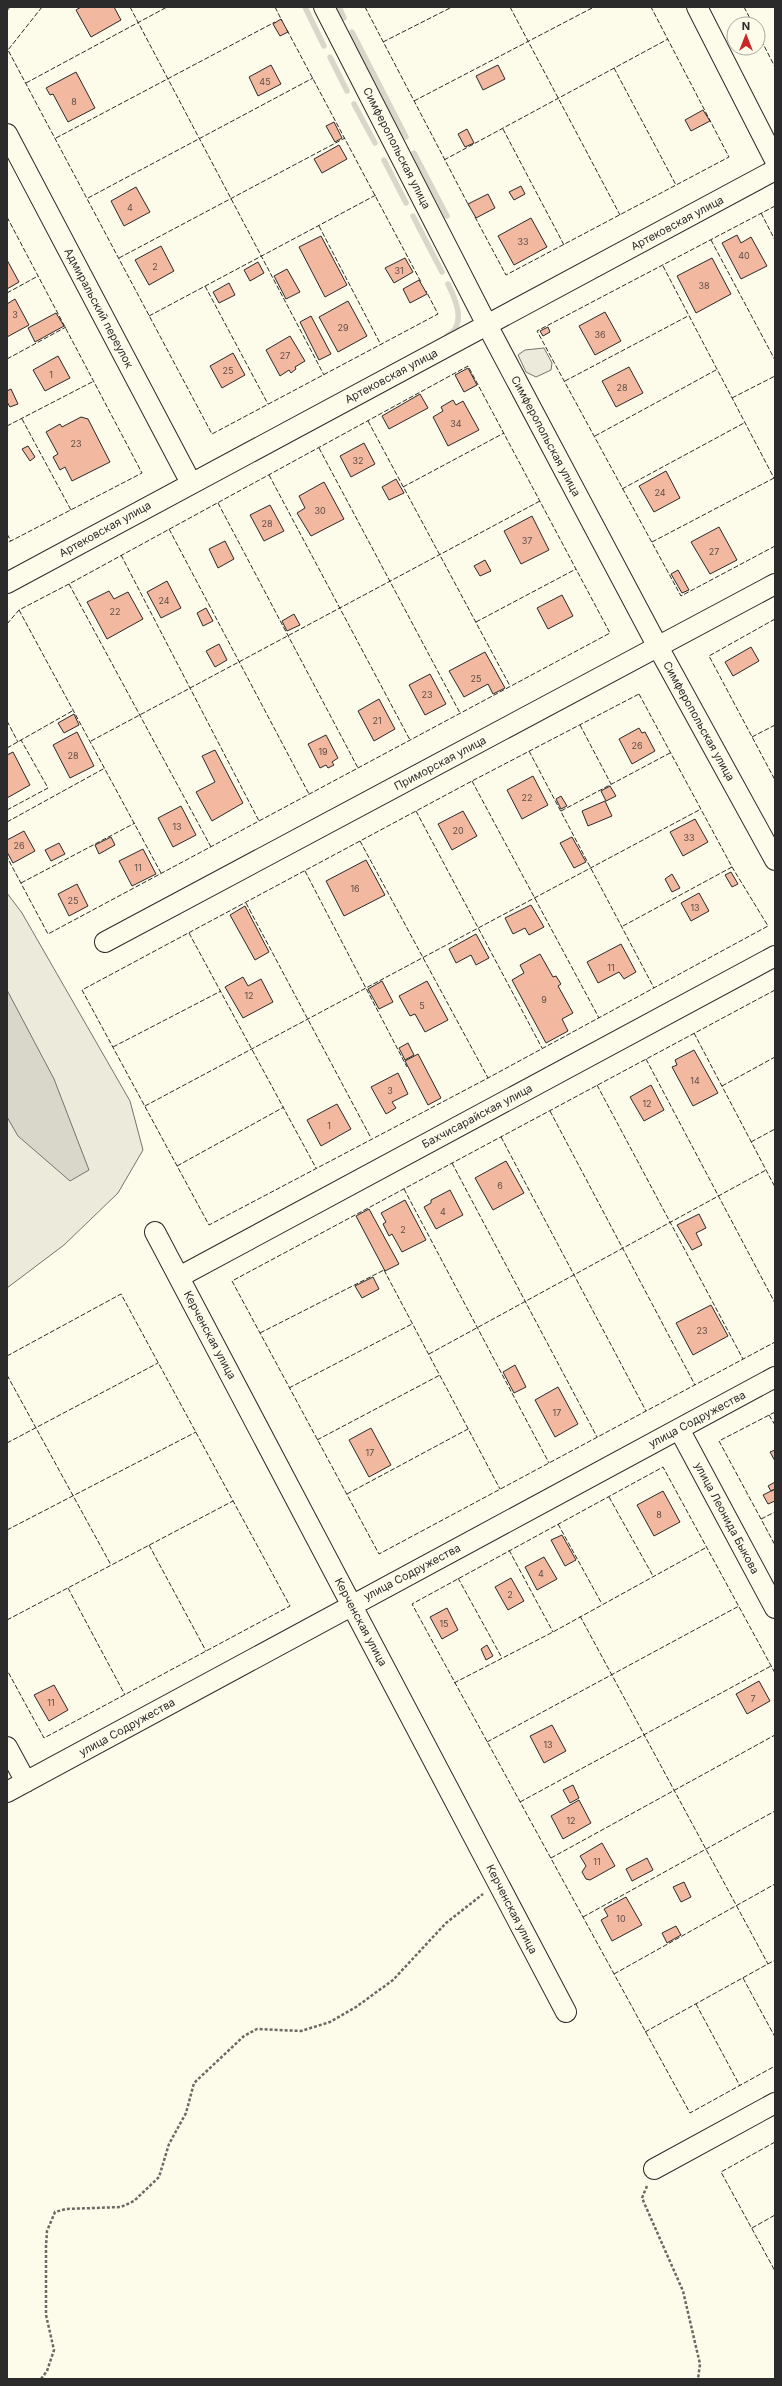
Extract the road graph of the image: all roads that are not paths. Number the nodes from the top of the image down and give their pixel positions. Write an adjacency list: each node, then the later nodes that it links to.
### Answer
1 (324, 7): 6 (street, Симферопольская улица)
2 (697, 7): 4 (street)
3 (7, 134): 7 (street, Адмиральский переулок)
4 (775, 160)
5 (775, 170): 6 (street, Артековская улица)
6 (487, 325): 7 (street, Артековская улица); 10 (street, Симферопольская улица)
7 (191, 483): 8 (street, Артековская улица)
8 (7, 583)
9 (775, 584): 10 (street, Приморская улица)
10 (658, 646): 11 (street, Симферопольская улица); 12 (street, Приморская улица)
11 (775, 860)
12 (105, 942)
13 (775, 956): 15 (street, Бахчисарайская улица)
14 (155, 1232): 15 (street, Керченская улица)
15 (179, 1277): 18 (street, Керченская улица)
16 (775, 1377): 17 (street, улица Содружества)
17 (679, 1429): 18 (street, улица Содружества); 19 (street, улица Леонида Быкова)
18 (352, 1604): 21 (street, улица Содружества); 23 (street, Керченская улица)
19 (775, 1608)
20 (7, 1747): 21 (street)
21 (26, 1782): 22 (street, улица Содружества)
22 (7, 1792)
23 (566, 2012)
24 (775, 2104): 25 (street)
25 (654, 2169)

